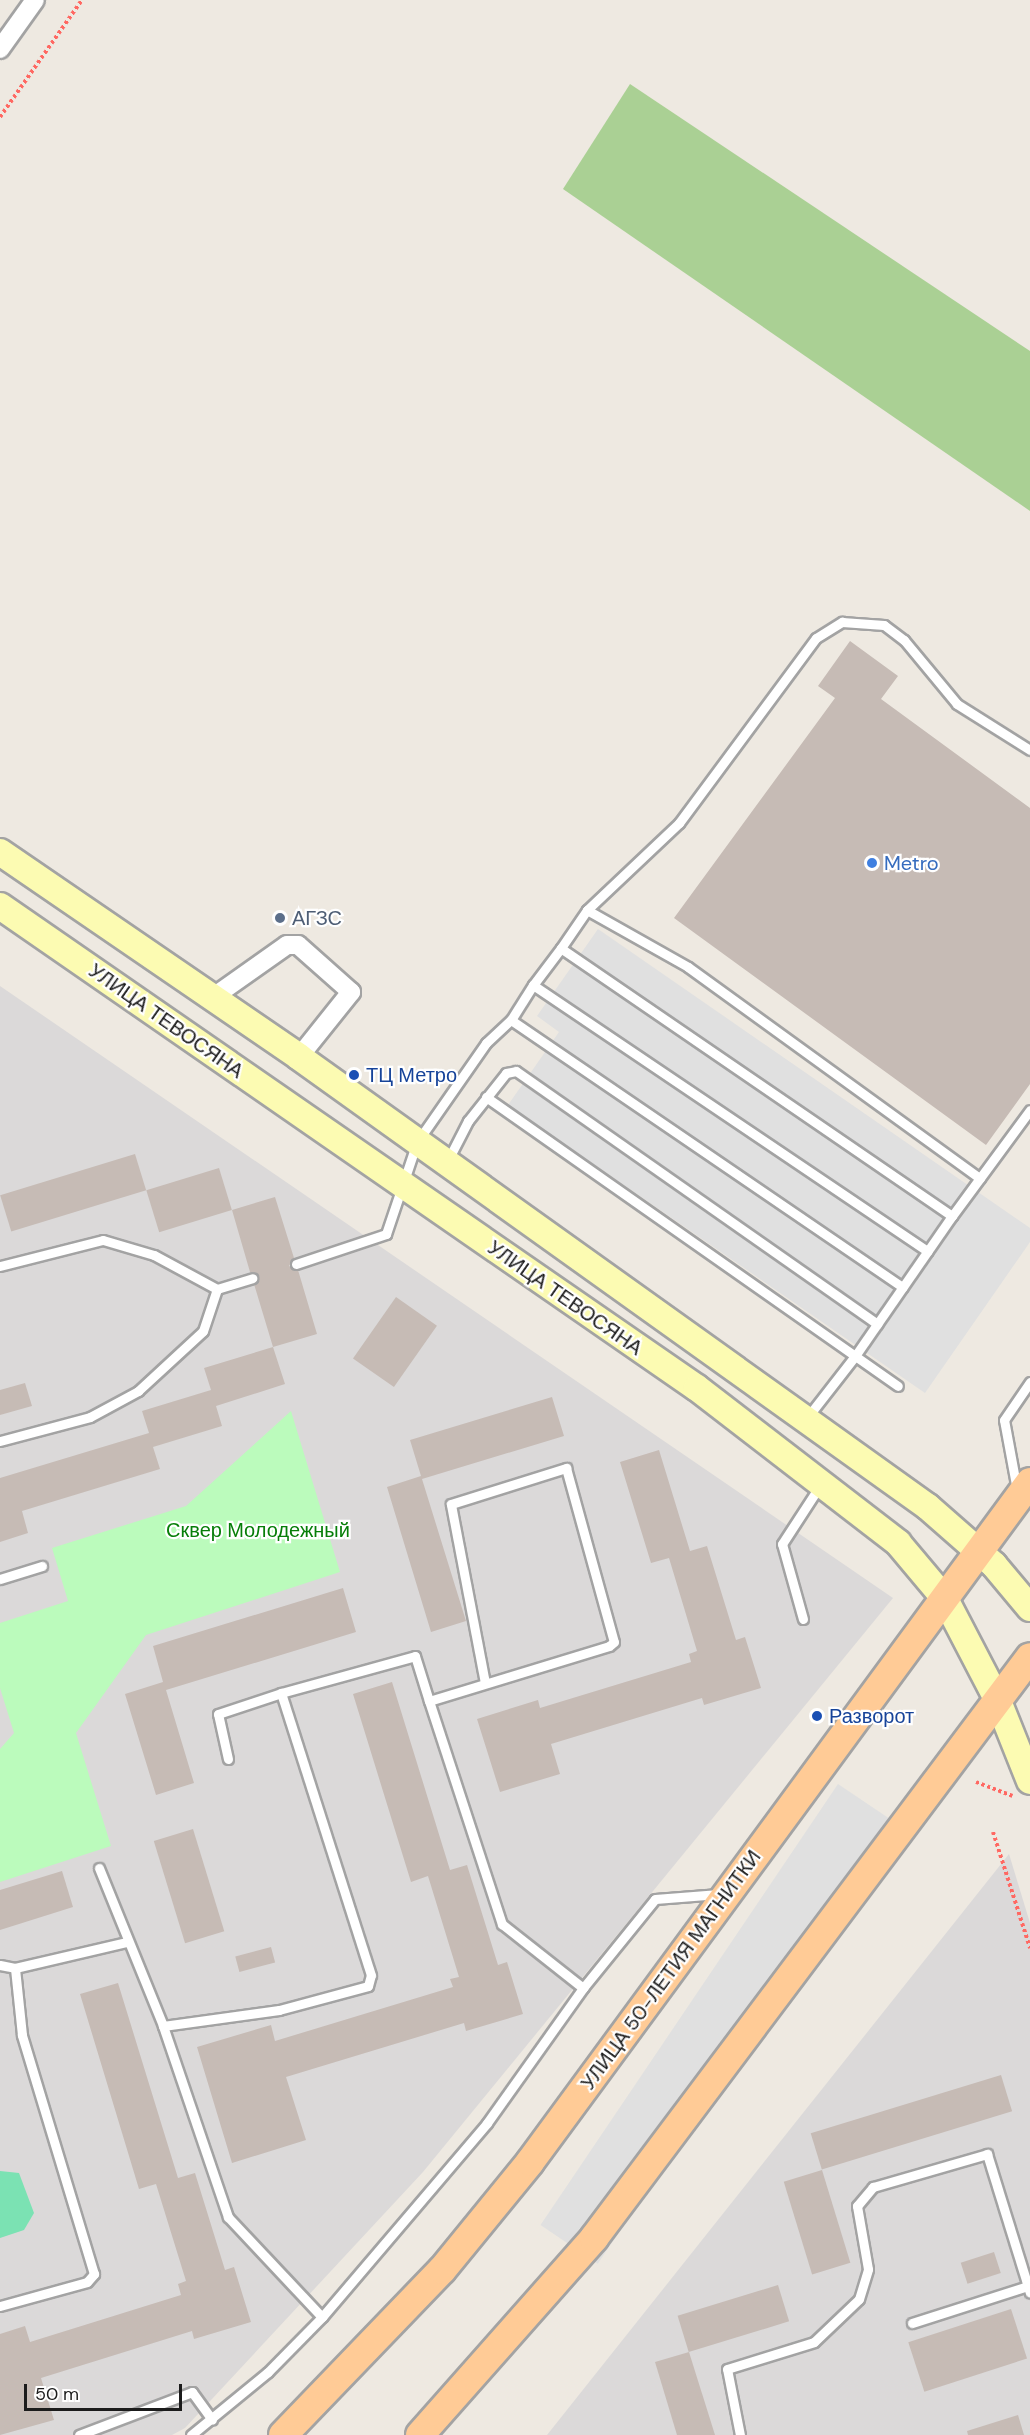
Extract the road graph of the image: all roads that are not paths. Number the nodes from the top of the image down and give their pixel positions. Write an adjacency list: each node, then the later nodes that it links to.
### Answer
1 (34, 0): 2 (street)
2 (0, 49)
3 (1030, 750): 6 (lane)
4 (0, 852): 9 (street, УЛИЦА ТЕВОСЯНА)
5 (0, 906): 17 (street, УЛИЦА ТЕВОСЯНА)
6 (586, 910): 7 (lane); 16 (lane)
7 (561, 948): 8 (lane); 18 (lane)
8 (533, 985): 10 (lane); 19 (lane)
9 (212, 998): 11 (street, УЛИЦА ТЕВОСЯНА); 11 (street)
10 (511, 1020): 14 (lane); 23 (lane)
11 (299, 1056): 14 (street, УЛИЦА ТЕВОСЯНА)
12 (486, 1097): 15 (lane); 25 (lane); 26 (lane)
13 (1030, 1110): 16 (lane)
14 (417, 1142): 15 (street, УЛИЦА ТЕВОСЯНА); 17 (lane)
15 (447, 1163): 29 (street, УЛИЦА ТЕВОСЯНА)
16 (980, 1178): 18 (lane)
17 (405, 1185): 20 (lane); 31 (street, УЛИЦА ТЕВОСЯНА)
18 (952, 1216): 19 (lane)
19 (928, 1251): 23 (lane)
20 (296, 1264)
21 (0, 1266): 24 (lane)
22 (252, 1278): 24 (lane)
23 (903, 1287): 25 (lane)
24 (217, 1289): 30 (lane)
25 (878, 1324): 26 (lane)
26 (855, 1356): 28 (lane); 29 (lane)
27 (1030, 1382): 32 (lane)
28 (898, 1386)
29 (806, 1419): 33 (street, УЛИЦА ТЕВОСЯНА)
30 (0, 1441)
31 (822, 1482): 36 (street, УЛИЦА ТЕВОСЯНА); 38 (lane)
32 (1024, 1489): 33 (main road, УЛИЦА 50-ЛЕТИЯ МАГНИТКИ)
33 (980, 1551): 36 (main road, УЛИЦА 50-ЛЕТИЯ МАГНИТКИ); 37 (street, УЛИЦА ТЕВОСЯНА)
34 (42, 1566): 35 (lane)
35 (0, 1579)
36 (945, 1599): 43 (street, УЛИЦА ТЕВОСЯНА); 47 (main road, УЛИЦА 50-ЛЕТИЯ МАГНИТКИ)
37 (1030, 1608)
38 (802, 1619)
39 (1030, 1657): 43 (main road)
40 (485, 1683): 40 (lane); 42 (lane)
41 (281, 1693): 42 (lane); 44 (lane); 52 (lane)
42 (429, 1701): 51 (lane)
43 (998, 1701): 45 (street, УЛИЦА ТЕВОСЯНА); 61 (main road)
44 (228, 1759)
45 (1025, 1790)
46 (99, 1868): 48 (lane)
47 (728, 1894): 51 (lane); 60 (main road, УЛИЦА 50-ЛЕТИЯ МАГНИТКИ)
48 (127, 1942): 50 (lane); 52 (lane)
49 (0, 1965): 50 (lane)
50 (15, 1968): 54 (lane)
51 (583, 1988): 55 (lane)
52 (163, 2026): 55 (lane)
53 (1029, 2290): 56 (lane); 62 (lane)
54 (0, 2307)
55 (322, 2317): 57 (lane)
56 (912, 2323)
57 (212, 2420): 58 (lane); 59 (lane)
58 (79, 2435)
59 (191, 2435)
60 (283, 2435)
61 (420, 2435)
62 (740, 2435)

